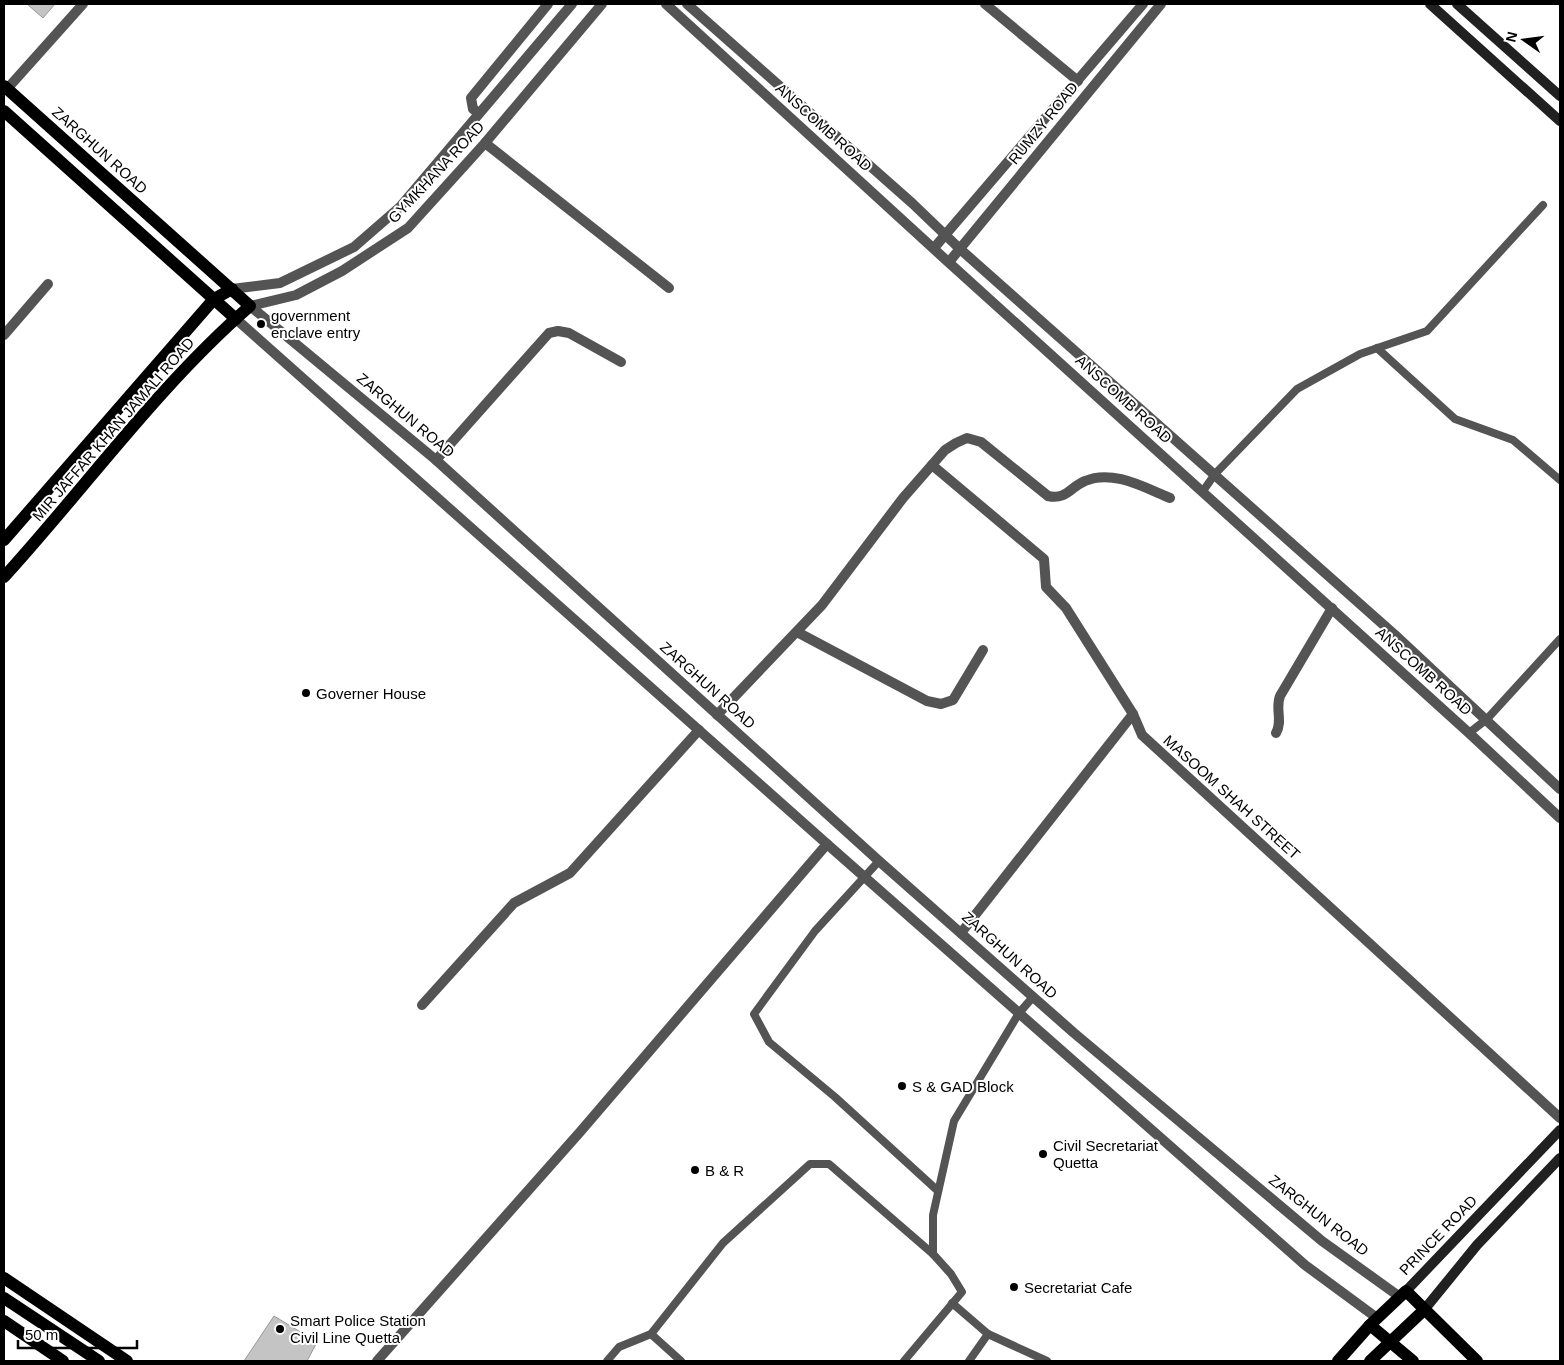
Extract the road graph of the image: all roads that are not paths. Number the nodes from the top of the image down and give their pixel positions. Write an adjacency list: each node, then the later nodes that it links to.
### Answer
1 (83, 4): 13 (street)
2 (548, 4): 16 (street)
3 (572, 4): 16 (street)
4 (602, 4): 18 (street, GYMKHANA ROAD)
5 (666, 4): 21 (street, ANSCOMB ROAD)
6 (687, 4): 20 (street, ANSCOMB ROAD)
7 (985, 4): 12 (street)
8 (1143, 4): 12 (street, RUMZY ROAD)
9 (1161, 4): 22 (street, RUMZY ROAD)
10 (1430, 4): 17 (main road)
11 (1457, 4): 14 (main road)
12 (1078, 81): 20 (street, RUMZY ROAD)
13 (5, 88): 26 (main road, ZARGHUN ROAD)
14 (1560, 96)
15 (4, 112): 27 (main road)
16 (479, 113): 26 (street)
17 (1560, 121)
18 (485, 144): 25 (street); 28 (street, GYMKHANA ROAD)
19 (1543, 205): 31 (lane)
20 (946, 236): 21 (street, RUMZY ROAD); 22 (street, ANSCOMB ROAD)
21 (934, 248): 23 (street, ANSCOMB ROAD)
22 (960, 249): 23 (street, RUMZY ROAD); 35 (street, ANSCOMB ROAD)
23 (948, 262): 37 (street, ANSCOMB ROAD)
24 (48, 284): 30 (street)
25 (669, 288)
26 (232, 290): 27 (main road, MIR JAFFAR KHAN JAMALI ROAD); 28 (main road, ZARGHUN ROAD)
27 (214, 299): 29 (main road); 39 (main road, MIR JAFFAR KHAN JAMALI ROAD)
28 (250, 306): 29 (main road, MIR JAFFAR KHAN JAMALI ROAD); 33 (street, ZARGHUN ROAD)
29 (236, 318): 40 (main road, MIR JAFFAR KHAN JAMALI ROAD); 48 (street)
30 (4, 335)
31 (1377, 348): 35 (lane); 36 (lane)
32 (621, 362): 33 (street)
33 (436, 460): 46 (street, ZARGHUN ROAD)
34 (932, 465): 38 (street); 42 (street); 45 (street, MASOOM SHAH STREET)
35 (1215, 474): 37 (lane); 47 (street, ANSCOMB ROAD)
36 (1560, 480)
37 (1204, 491): 41 (street, ANSCOMB ROAD)
38 (1170, 498)
39 (4, 540)
40 (4, 577)
41 (1332, 608): 49 (street, ANSCOMB ROAD); 50 (street)
42 (796, 632): 44 (street); 46 (street)
43 (1560, 639): 47 (lane)
44 (983, 650)
45 (1133, 714): 56 (street); 60 (street, MASOOM SHAH STREET)
46 (717, 715): 54 (street, ZARGHUN ROAD)
47 (1486, 719): 49 (lane); 51 (street, ANSCOMB ROAD)
48 (699, 730): 53 (street); 58 (street)
49 (1469, 733): 52 (street, ANSCOMB ROAD)
50 (1276, 734)
51 (1560, 789)
52 (1560, 818)
53 (827, 844): 55 (street); 78 (street)
54 (880, 861): 55 (lane); 56 (street, ZARGHUN ROAD)
55 (865, 877): 59 (street); 63 (lane)
56 (961, 933): 57 (street, ZARGHUN ROAD)
57 (1033, 997): 59 (lane); 66 (street, ZARGHUN ROAD)
58 (422, 1005)
59 (1019, 1013): 63 (lane); 71 (street)
60 (1560, 1118)
61 (1560, 1130): 66 (main road, PRINCE ROAD)
62 (1560, 1158): 69 (main road)
63 (938, 1191): 64 (lane)
64 (933, 1254): 68 (lane); 72 (lane)
65 (4, 1278): 77 (main road)
66 (1403, 1294): 69 (main road, ZARGHUN ROAD); 71 (main road, PRINCE ROAD)
67 (4, 1298): 76 (main road)
68 (952, 1303): 73 (lane); 81 (lane)
69 (1424, 1310): 74 (main road); 87 (main road, ZARGHUN ROAD)
70 (4, 1321): 75 (main road)
71 (1374, 1321): 74 (main road); 84 (main road, PRINCE ROAD)
72 (651, 1334): 79 (lane); 80 (lane)
73 (988, 1334): 82 (lane); 83 (lane)
74 (1390, 1342): 85 (main road); 86 (main road)
75 (63, 1361)
76 (99, 1361)
77 (127, 1361)
78 (377, 1361)
79 (607, 1361)
80 (682, 1361)
81 (904, 1361)
82 (969, 1361)
83 (1048, 1361)
84 (1338, 1361)
85 (1370, 1361)
86 (1414, 1361)
87 (1477, 1361)

